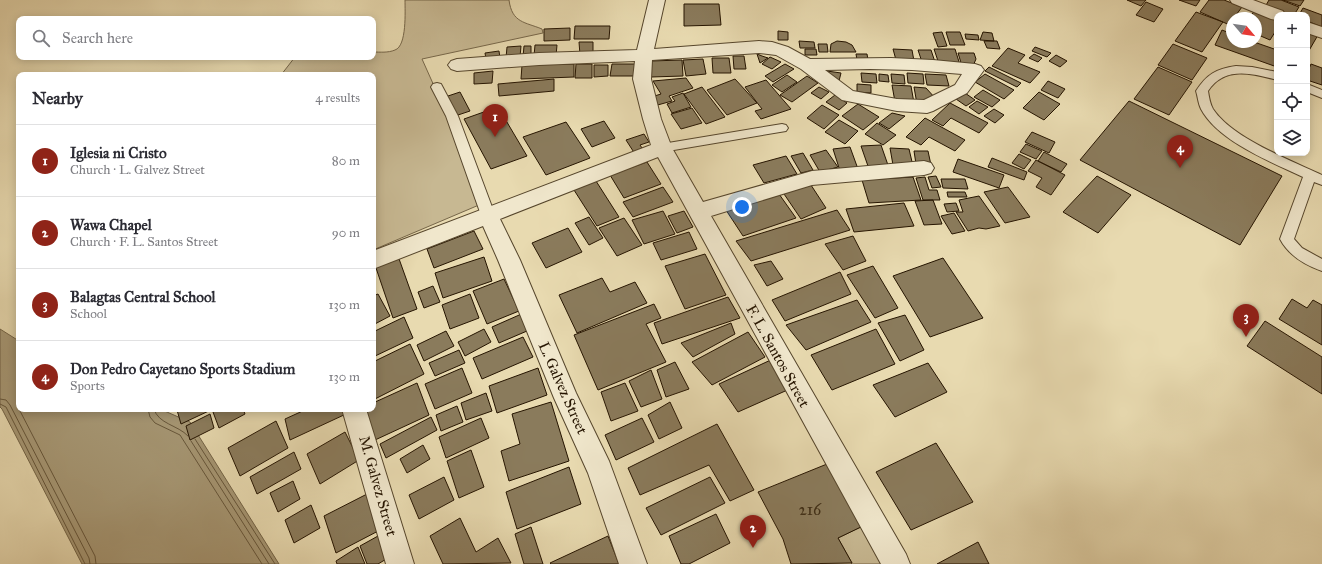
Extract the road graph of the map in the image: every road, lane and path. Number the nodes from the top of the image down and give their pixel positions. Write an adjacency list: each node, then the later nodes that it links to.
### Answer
1 (657, 0): 6 (street, F. L. Santos Street)
2 (1238, 0): 3 (street)
3 (1274, 14)
4 (1310, 28): 5 (street)
5 (1322, 33)
6 (644, 55): 7 (street); 8 (street); 14 (street, F. L. Santos Street)
7 (457, 65)
8 (807, 65): 8 (street)
9 (1274, 75): 16 (lane)
10 (437, 87): 18 (lane)
11 (1310, 89): 12 (lane)
12 (1322, 94)
13 (782, 128): 14 (lane)
14 (662, 148): 17 (street, F. L. Santos Street); 18 (street)
15 (924, 168): 17 (street)
16 (1316, 177): 20 (lane)
17 (697, 212): 24 (street, F. L. Santos Street)
18 (488, 215): 19 (street); 23 (street, L. Galvez Street)
19 (376, 259)
20 (1322, 265)
21 (355, 412): 22 (street, M. Galvez Street)
22 (400, 564)
23 (633, 564)
24 (896, 564)

